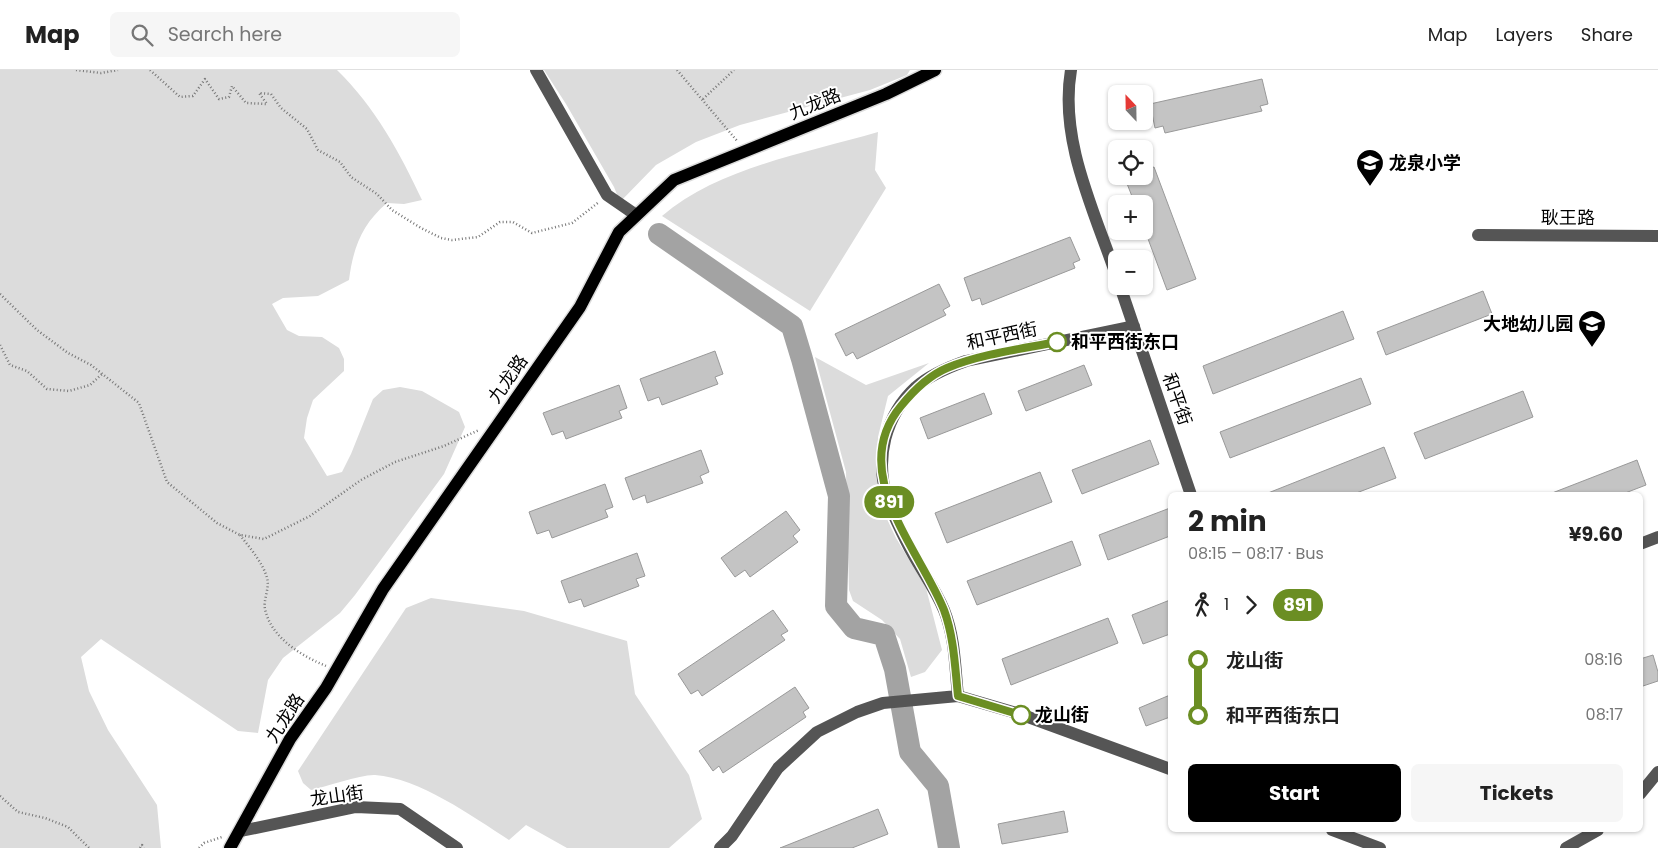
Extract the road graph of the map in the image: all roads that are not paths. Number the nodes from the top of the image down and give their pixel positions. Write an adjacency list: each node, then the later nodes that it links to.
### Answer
1 (536, 70): 4 (street)
2 (935, 70): 4 (main road, 九龙路)
3 (1071, 70): 7 (street)
4 (636, 215): 17 (main road, 九龙路)
5 (1478, 235): 6 (street, 耿王路)
6 (1658, 236)
7 (1108, 251)
8 (1123, 295): 9 (street, 和平街)
9 (1134, 326): 10 (street, 和平街); 13 (street, 和平西街)
10 (1191, 492)
11 (1658, 538): 12 (street)
12 (1643, 543)
13 (958, 696): 14 (street); 22 (street)
14 (1168, 768)
15 (1658, 772): 16 (street)
16 (1643, 790)
17 (241, 831): 20 (main road, 九龙路); 21 (street, 龙山街)
18 (1337, 832): 23 (street)
19 (1594, 832): 24 (street)
20 (230, 848)
21 (457, 848)
22 (720, 848)
23 (1380, 848)
24 (1566, 848)

